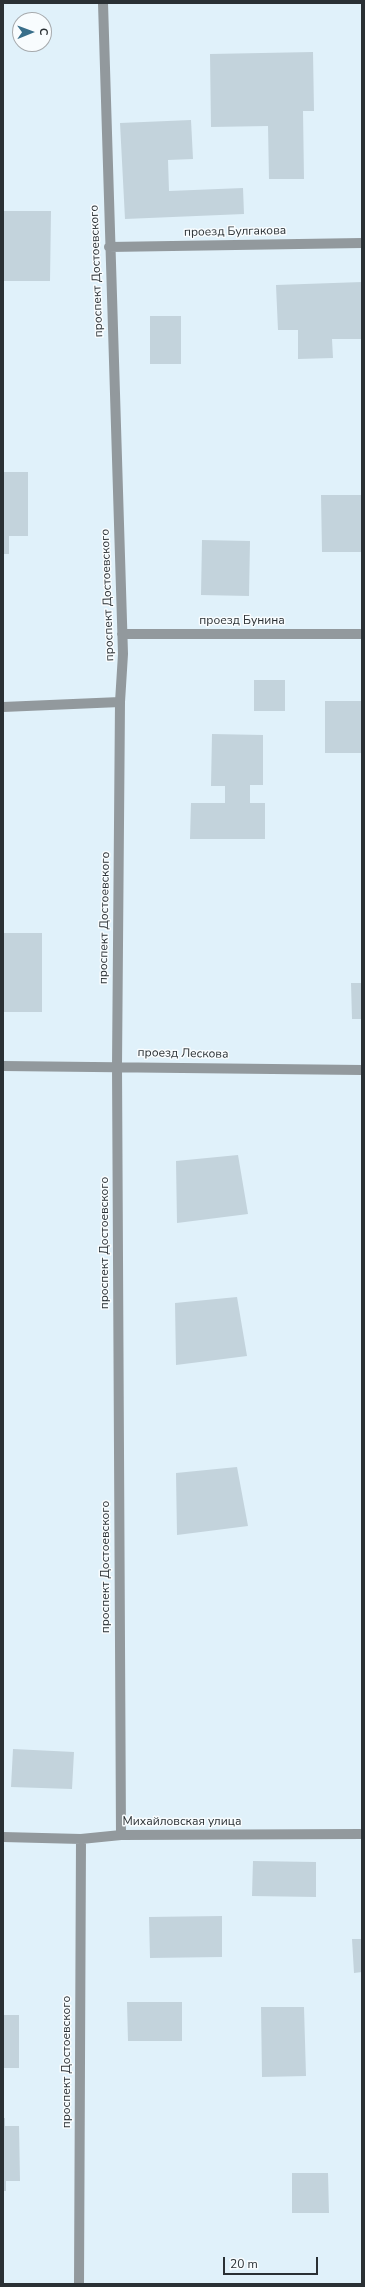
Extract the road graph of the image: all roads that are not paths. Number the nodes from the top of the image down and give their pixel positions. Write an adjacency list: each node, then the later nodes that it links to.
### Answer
1 (102, 3): 3 (street, проспект Достоевского)
2 (362, 242): 3 (street, проезд Булгакова)
3 (109, 247): 4 (street, проспект Достоевского)
4 (122, 634): 5 (street, проезд Бунина); 6 (street, проспект Достоевского)
5 (362, 634)
6 (120, 702): 7 (street); 9 (street, проспект Достоевского)
7 (3, 707)
8 (3, 1066): 9 (street, проезд Лескова)
9 (117, 1066): 10 (street, проезд Лескова); 11 (street, проспект Достоевского)
10 (362, 1070)
11 (121, 1834): 12 (street, Михайловская улица); 14 (street, Михайловская улица)
12 (362, 1834)
13 (3, 1837): 14 (street, Михайловская улица)
14 (81, 1839): 15 (street, проспект Достоевского)
15 (79, 2284)

